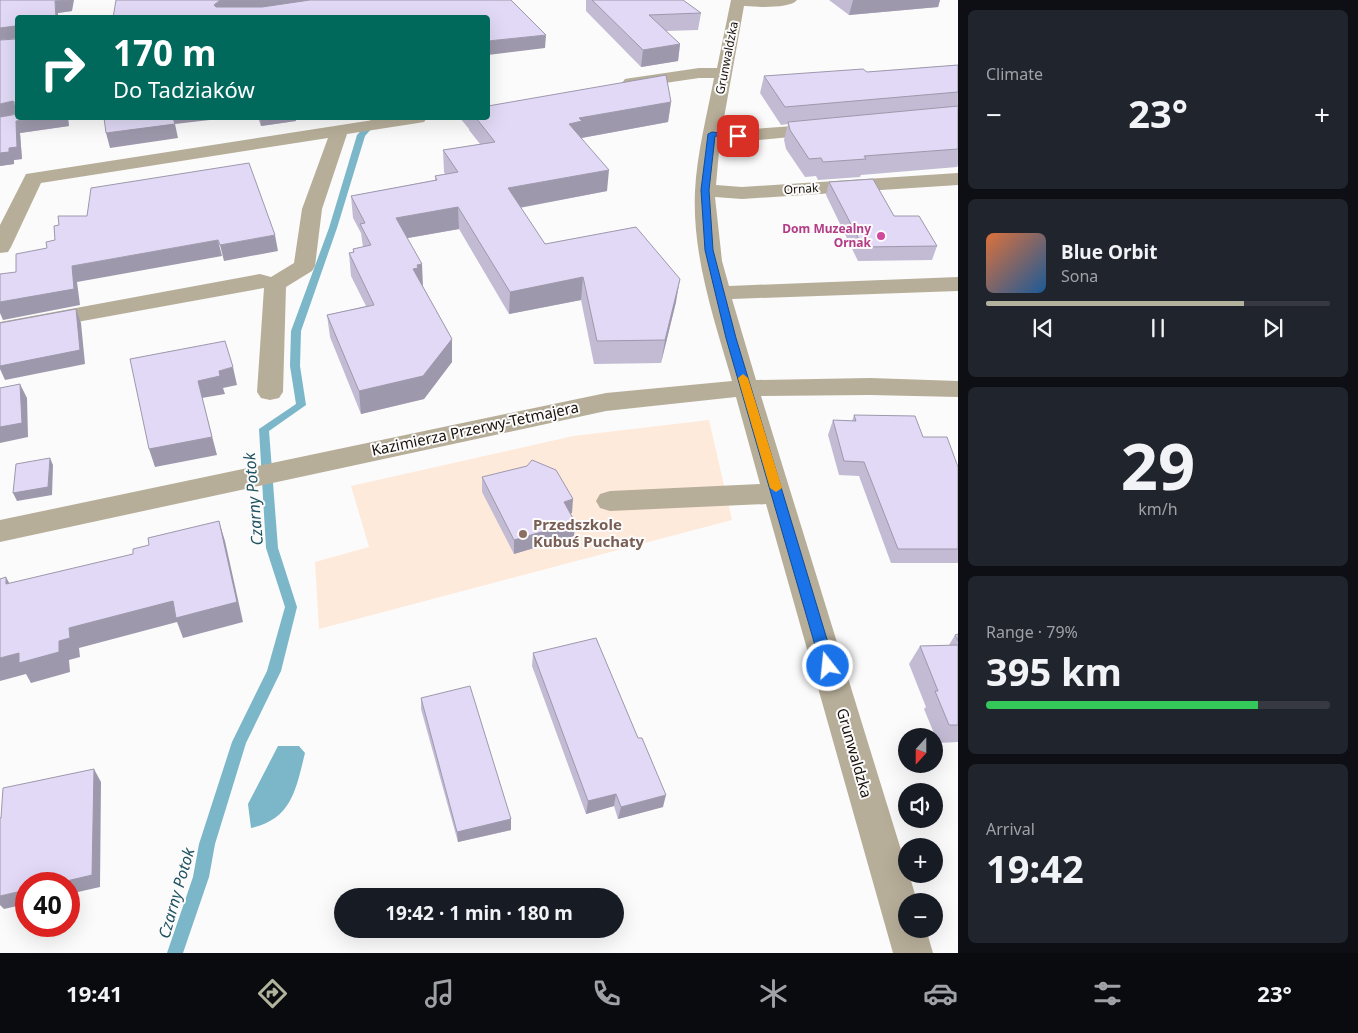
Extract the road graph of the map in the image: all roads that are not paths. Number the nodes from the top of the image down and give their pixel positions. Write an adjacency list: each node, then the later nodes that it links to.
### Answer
1 (790, 0): 2 (street)
2 (738, 1): 3 (street, Grunwaldzka)
3 (724, 74): 4 (street); 8 (street, Grunwaldzka)
4 (610, 86)
5 (404, 120): 6 (street)
6 (348, 128): 11 (street); 12 (street)
7 (835, 128): 8 (street)
8 (712, 134): 10 (street, Grunwaldzka)
9 (958, 179): 10 (street, Ornak)
10 (705, 190): 14 (street, Grunwaldzka)
11 (0, 247)
12 (275, 284): 15 (street); 18 (street)
13 (958, 284): 14 (street)
14 (719, 293): 16 (street, Grunwaldzka)
15 (0, 329)
16 (746, 389): 17 (street, Kazimierza Przerwy-Tetmajera); 19 (street, Grunwaldzka); 21 (street, Kazimierza Przerwy-Tetmajera)
17 (958, 389)
18 (270, 392)
19 (777, 493): 20 (street); 22 (street, Grunwaldzka)
20 (610, 501)
21 (0, 531)
22 (913, 953)

